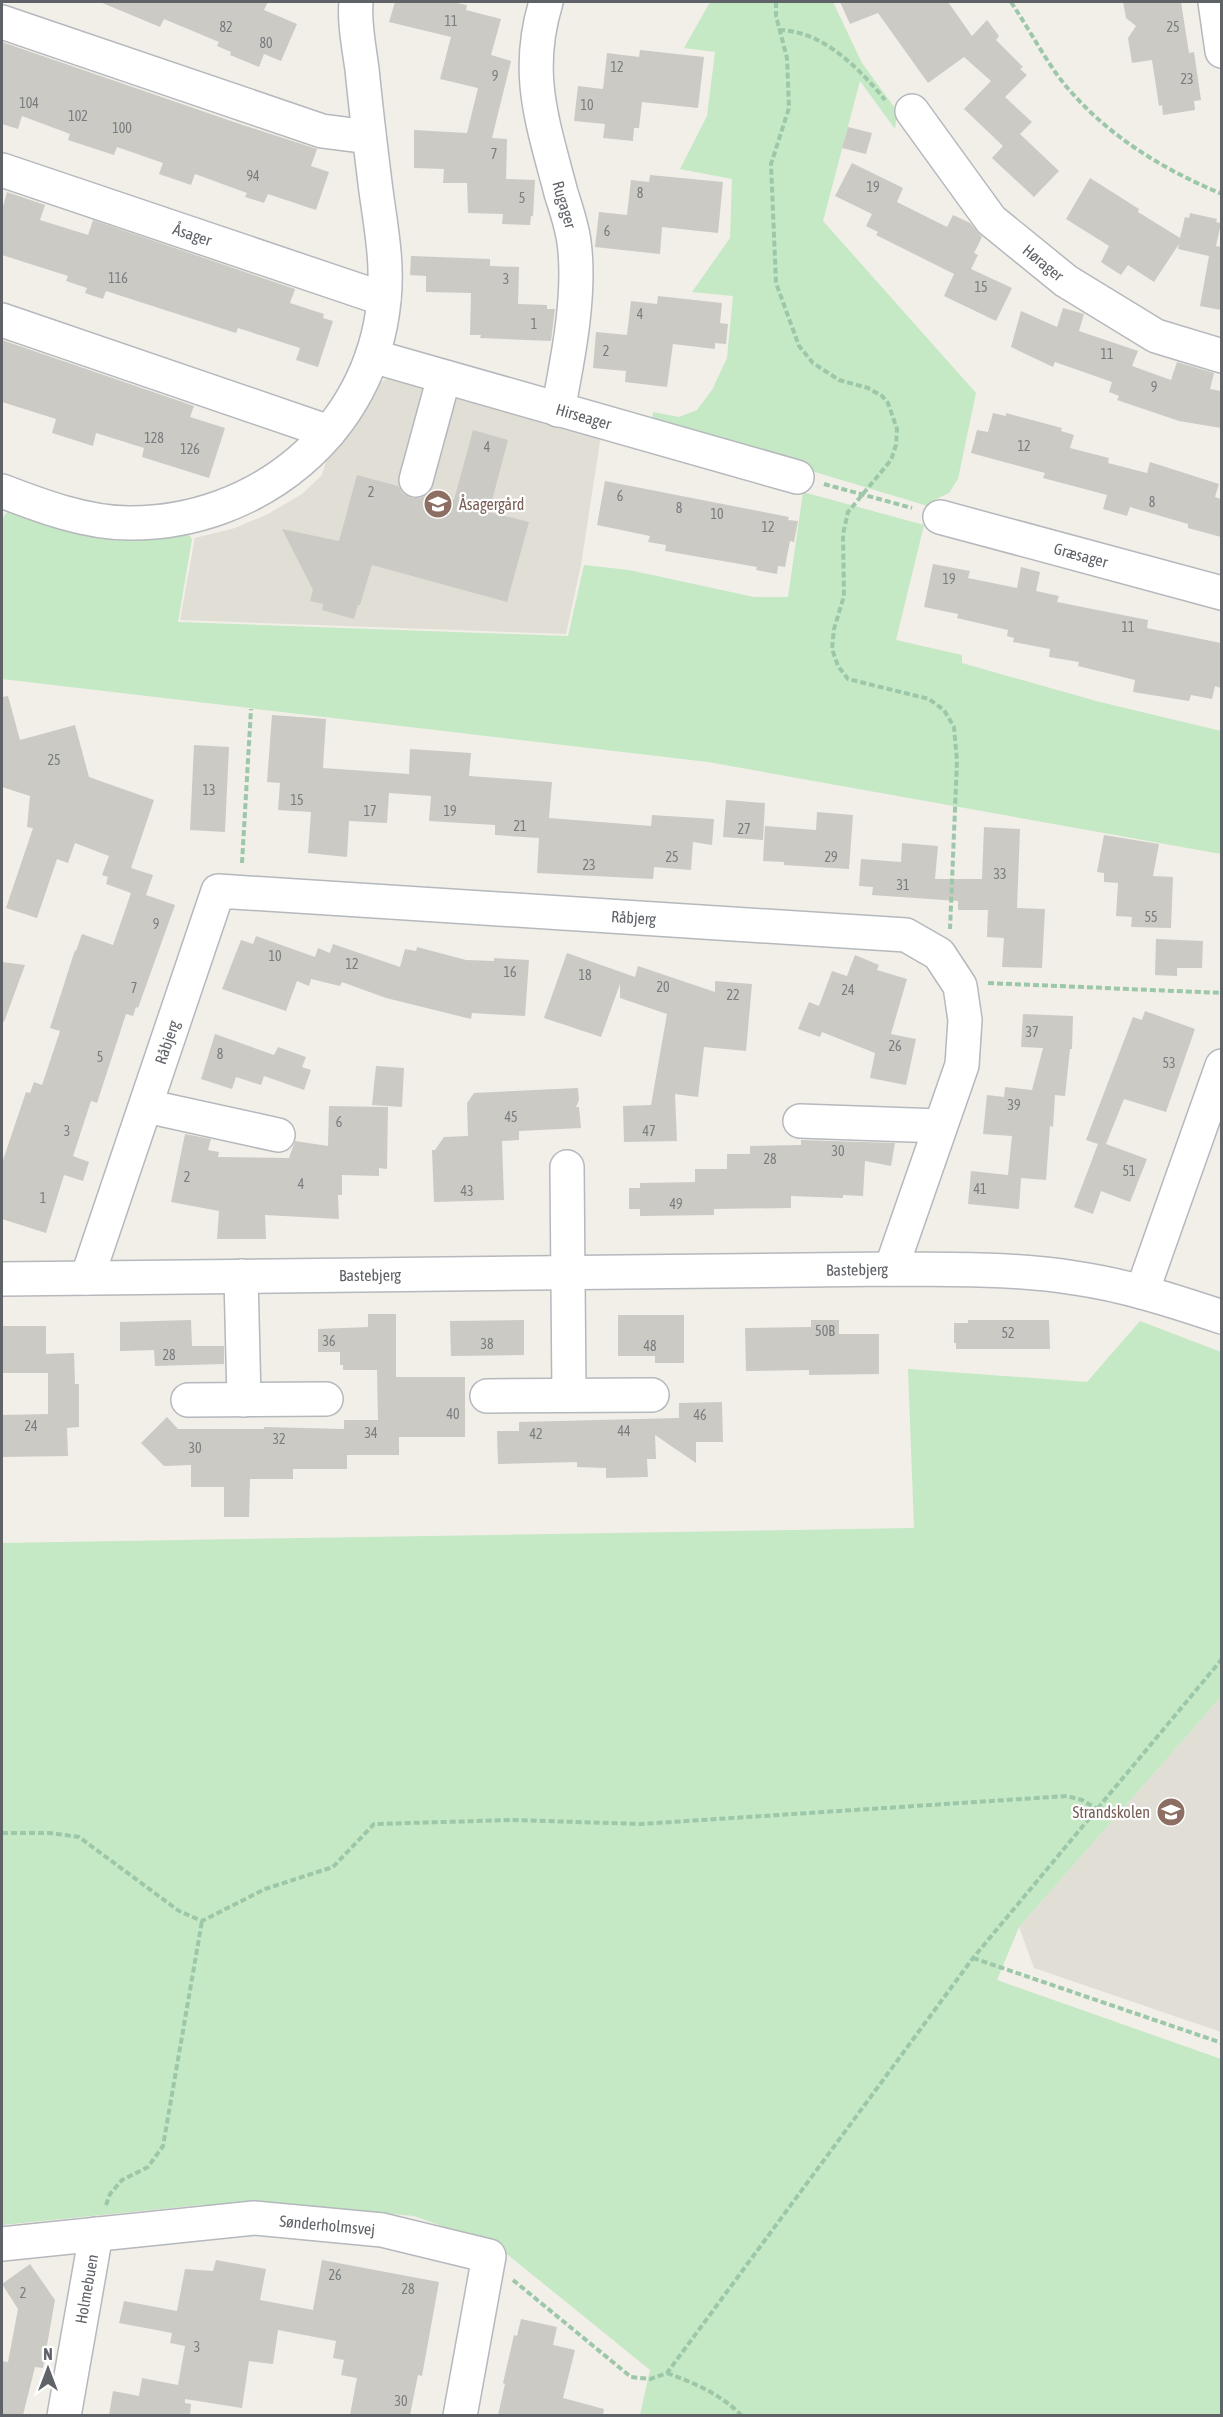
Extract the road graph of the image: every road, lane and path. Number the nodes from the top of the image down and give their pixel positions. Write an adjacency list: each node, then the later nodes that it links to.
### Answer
1 (546, 2): 18 (street, Rugager)
2 (776, 2): 7 (path)
3 (1011, 2): 12 (path)
4 (1215, 2): 8 (street)
5 (349, 4): 10 (street)
6 (2, 22): 10 (street)
7 (779, 30): 9 (path); 23 (path)
8 (1221, 51)
9 (912, 111): 16 (street, Hørager)
10 (369, 137): 13 (street)
11 (2, 170): 13 (street, Åsager)
12 (1221, 194)
13 (384, 299): 15 (street)
14 (2, 320): 19 (street)
15 (372, 356): 17 (street, Hirseager); 19 (street)
16 (1221, 356)
17 (444, 377): 18 (street, Hirseager); 21 (street)
18 (558, 410): 20 (street, Hirseager)
19 (329, 432): 22 (street)
20 (797, 477): 23 (path)
21 (416, 480)
22 (2, 491)
23 (865, 494): 24 (path); 28 (path)
24 (940, 517): 25 (street, Græsager)
25 (1221, 593)
26 (251, 709): 27 (path)
27 (240, 894): 28 (street, Råbjerg); 32 (street, Råbjerg)
28 (939, 954): 29 (street, Råbjerg)
29 (960, 986): 30 (path); 34 (street, Råbjerg)
30 (1221, 993)
31 (1221, 1066): 42 (street)
32 (146, 1106): 35 (street); 40 (street, Råbjerg)
33 (800, 1121): 34 (street)
34 (940, 1126): 37 (street, Råbjerg)
35 (278, 1135)
36 (567, 1167): 38 (street)
37 (891, 1269): 38 (street, Bastebjerg); 42 (street, Bastebjerg)
38 (569, 1273): 39 (street, Bastebjerg); 44 (street)
39 (241, 1276): 40 (street, Bastebjerg); 49 (street)
40 (87, 1278): 41 (street, Bastebjerg)
41 (2, 1279)
42 (1142, 1292): 43 (street, Bastebjerg)
43 (1221, 1317)
44 (569, 1395): 45 (street); 46 (street)
45 (652, 1395)
46 (487, 1396)
47 (326, 1399): 49 (street)
48 (188, 1400): 49 (street)
49 (244, 1400)
50 (1221, 1659): 51 (path)
51 (1096, 1809): 53 (path); 54 (path)
52 (2, 1833): 53 (path)
53 (202, 1921): 56 (path)
54 (973, 1958): 55 (path); 59 (path)
55 (1221, 2043)
56 (96, 2234): 57 (street, Sønderholmsvej); 58 (street, Sønderholmsvej); 60 (street, Holmebuen)
57 (2, 2244)
58 (489, 2256): 59 (path); 61 (street)
59 (667, 2373): 62 (path)
60 (64, 2415)
61 (460, 2415)
62 (742, 2415)

